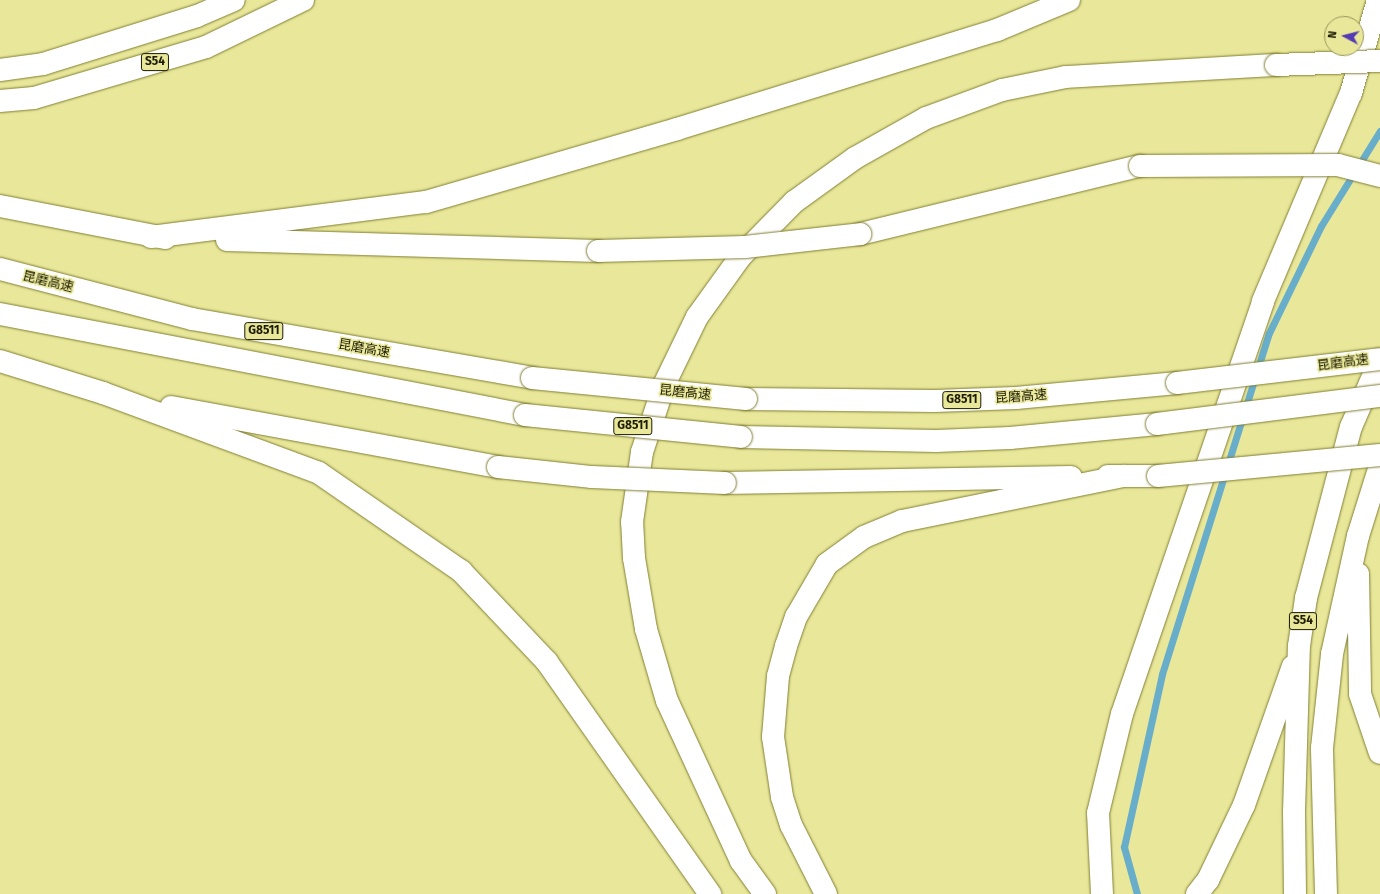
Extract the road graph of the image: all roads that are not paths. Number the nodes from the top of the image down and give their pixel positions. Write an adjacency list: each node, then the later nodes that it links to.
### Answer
1 (234, 0): 6 (main road, S54)
2 (303, 0): 7 (main road, S54)
3 (1069, 0): 10 (main road)
4 (1378, 0): 26 (main road)
5 (1380, 61): 24 (main road, bridge)
6 (0, 70)
7 (0, 101)
8 (1380, 176): 10 (main road, bridge)
9 (0, 206): 10 (main road)
10 (151, 237)
11 (0, 269): 13 (main road, 昆磨高速 / G8511, bridge)
12 (0, 314): 16 (main road, G8511, bridge)
13 (1380, 359): 21 (main road, S54)
14 (0, 361): 15 (main road)
15 (103, 393): 19 (main road, bridge); 23 (main road)
16 (1380, 396)
17 (1380, 455): 19 (main road, bridge)
18 (1380, 466): 20 (main road, S54)
19 (1123, 476): 25 (main road)
20 (1358, 536): 22 (main road); 29 (main road, S54)
21 (1300, 646): 27 (main road); 28 (main road, S54)
22 (1380, 753)
23 (710, 894)
24 (765, 894)
25 (826, 894)
26 (1102, 894)
27 (1197, 894)
28 (1295, 894)
29 (1326, 894)

